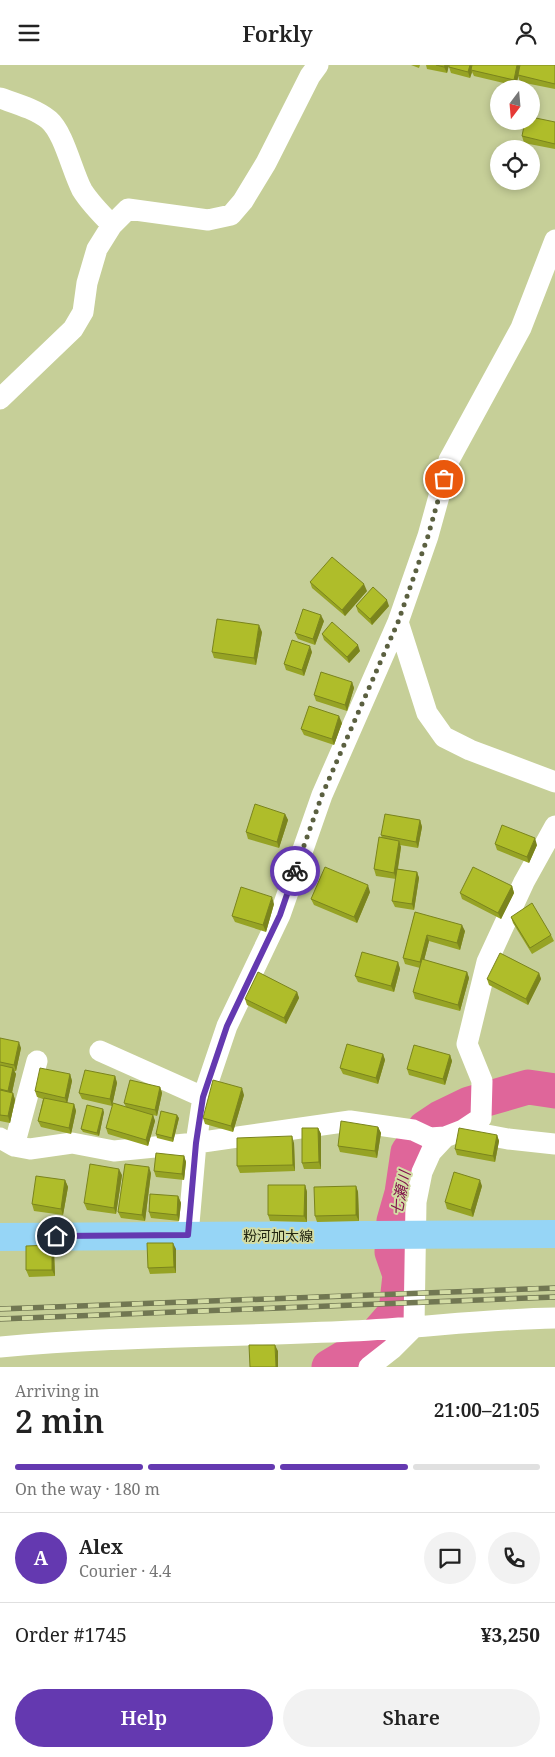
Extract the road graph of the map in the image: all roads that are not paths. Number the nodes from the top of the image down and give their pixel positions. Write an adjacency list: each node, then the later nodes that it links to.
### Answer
1 (318, 65): 3 (street)
2 (0, 98): 3 (street)
3 (112, 225): 5 (street)
4 (555, 240): 6 (street)
5 (0, 399)
6 (398, 622): 7 (street); 11 (street)
7 (555, 782)
8 (555, 826): 12 (street)
9 (100, 1051): 11 (street)
10 (37, 1061): 13 (street)
11 (203, 1097): 14 (street)
12 (438, 1134): 14 (street); 15 (street); 18 (street)
13 (7, 1142): 14 (street)
14 (196, 1143): 17 (street)
15 (555, 1144)
16 (555, 1234): 18 (main road, 粉河加太線)
17 (188, 1235): 18 (main road, 粉河加太線); 19 (main road, 粉河加太線)
18 (400, 1236): 21 (street)
19 (0, 1237)
20 (555, 1318): 21 (street)
21 (405, 1327): 22 (street); 23 (street)
22 (0, 1347)
23 (369, 1367)

